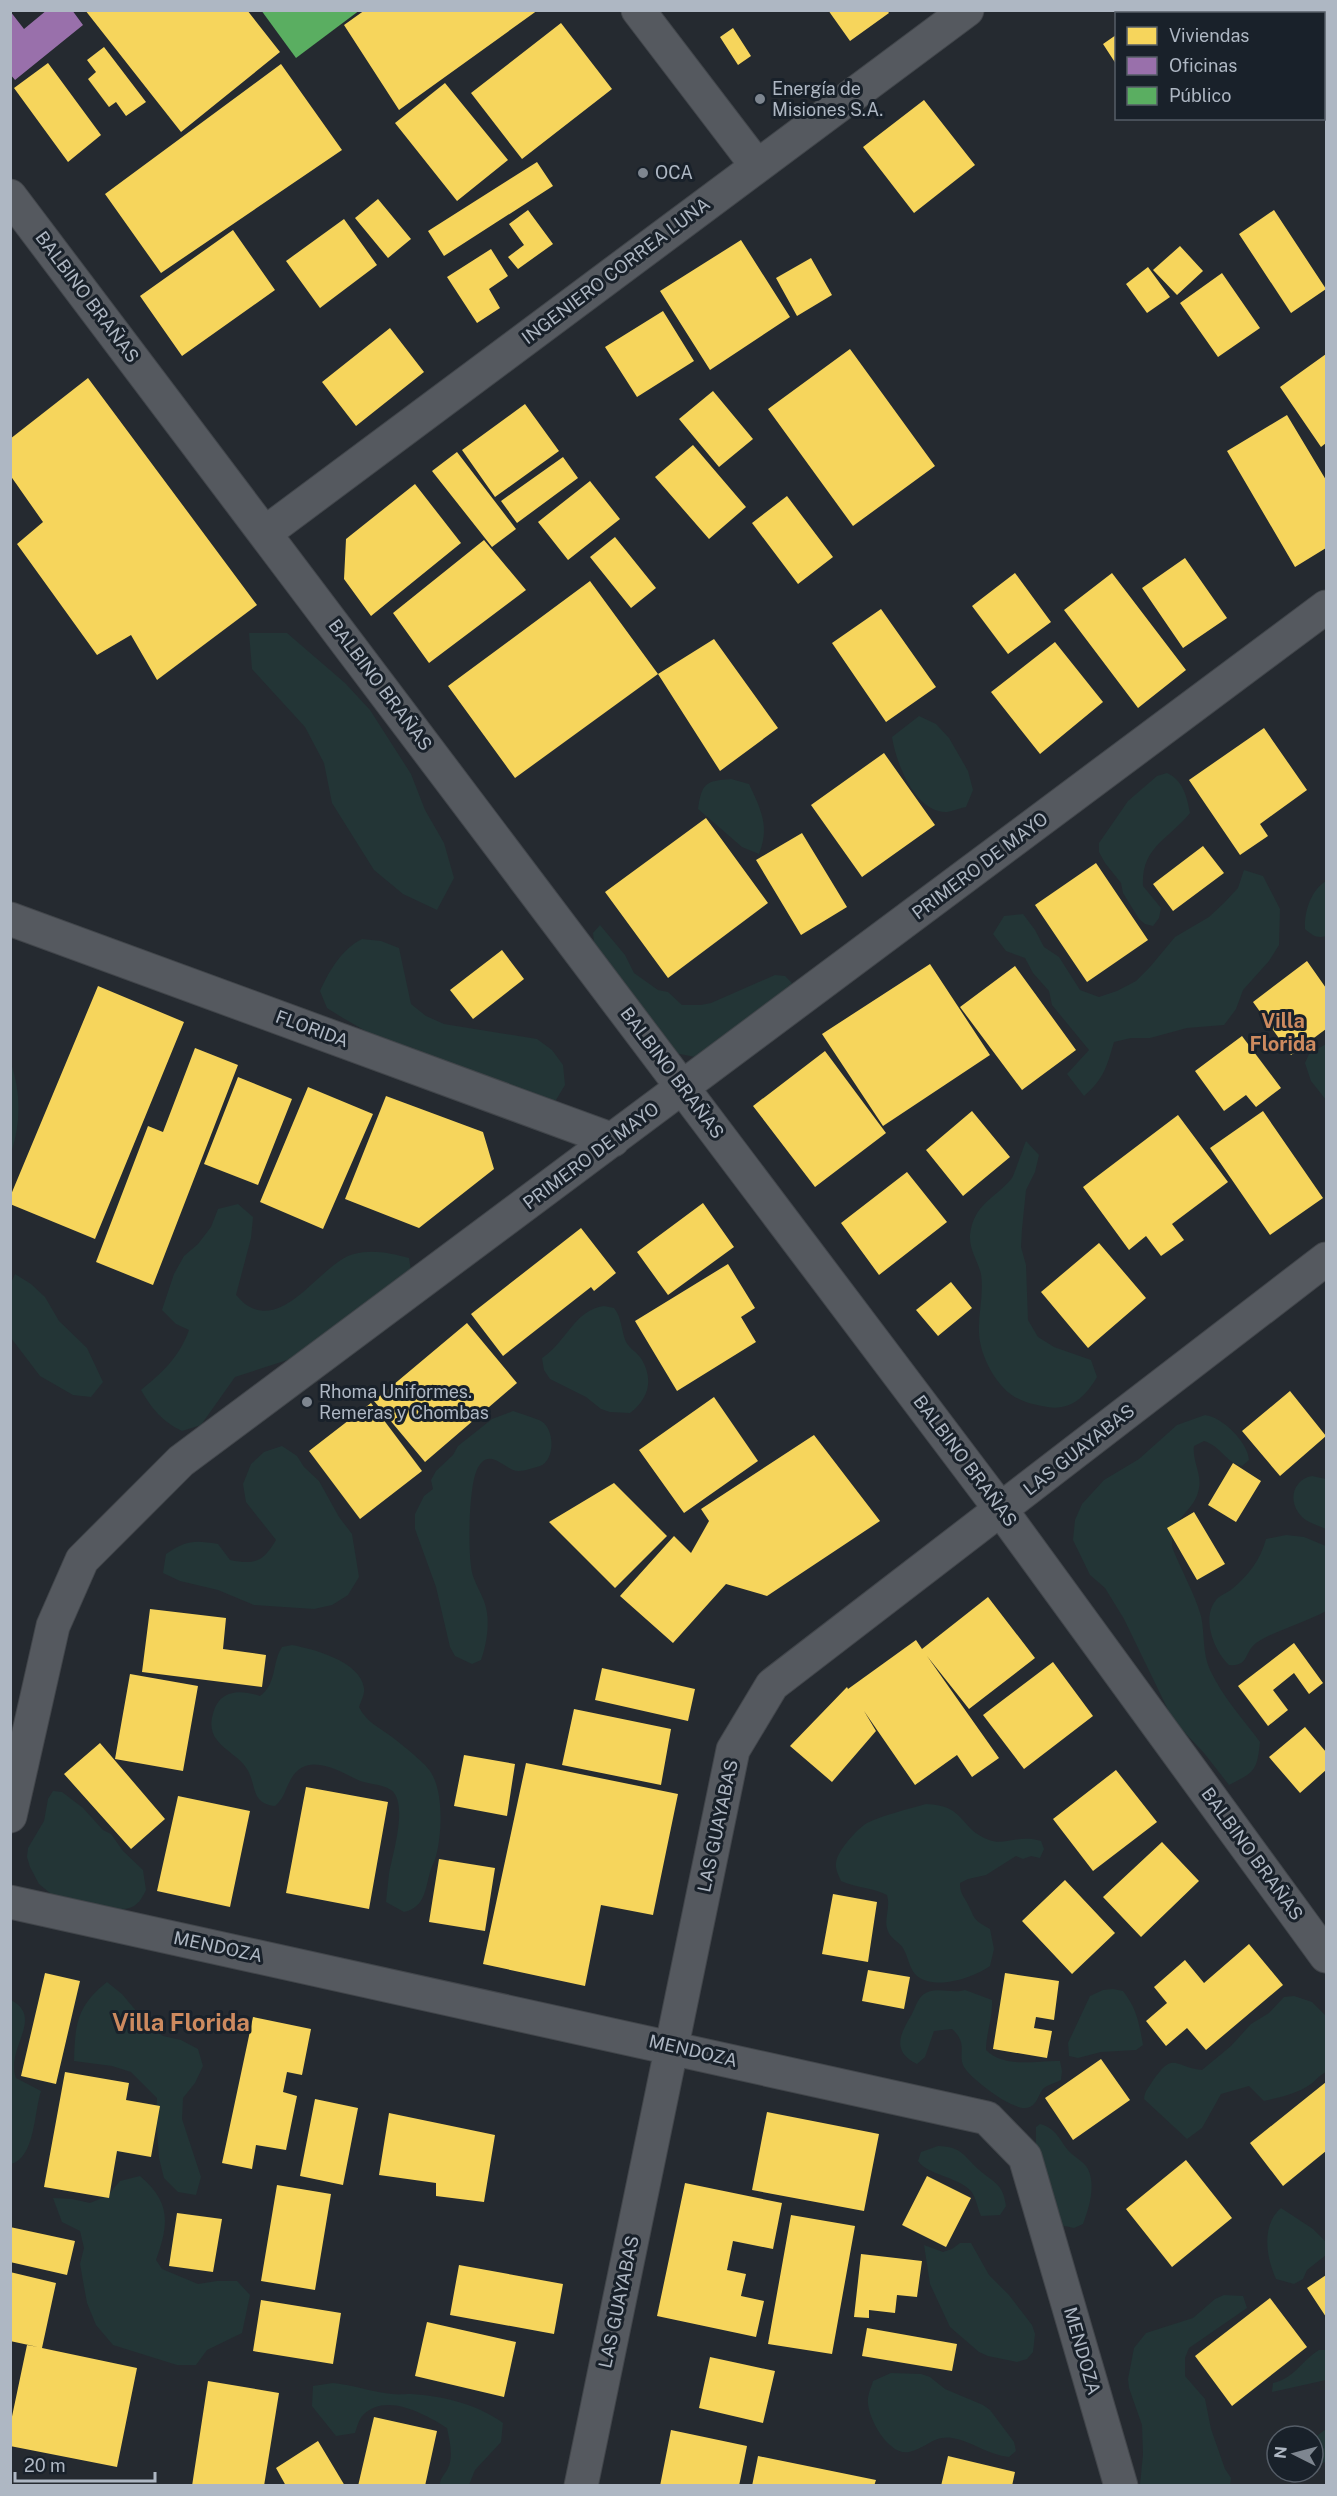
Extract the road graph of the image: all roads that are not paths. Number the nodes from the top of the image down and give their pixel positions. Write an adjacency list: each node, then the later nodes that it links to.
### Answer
1 (638, 10): 3 (street)
2 (967, 10): 3 (street, INGENIERO CORREA LUNA)
3 (757, 166): 5 (street, INGENIERO CORREA LUNA)
4 (10, 196): 5 (street, BALBINO BRAÑAS)
5 (265, 533): 8 (street, BALBINO BRAÑAS)
6 (1326, 607): 8 (street, PRIMERO DE MAYO)
7 (10, 919): 9 (street, FLORIDA)
8 (683, 1088): 9 (street, PRIMERO DE MAYO); 11 (street, BALBINO BRAÑAS)
9 (613, 1140): 12 (street, PRIMERO DE MAYO)
10 (1326, 1259): 11 (street, LAS GUAYABAS)
11 (1001, 1510): 14 (street, BALBINO BRAÑAS); 15 (street, LAS GUAYABAS)
12 (10, 1816)
13 (10, 1902): 15 (street, MENDOZA)
14 (1326, 1956)
15 (673, 2047): 16 (street, LAS GUAYABAS); 17 (street, MENDOZA)
16 (581, 2486)
17 (1121, 2486)

